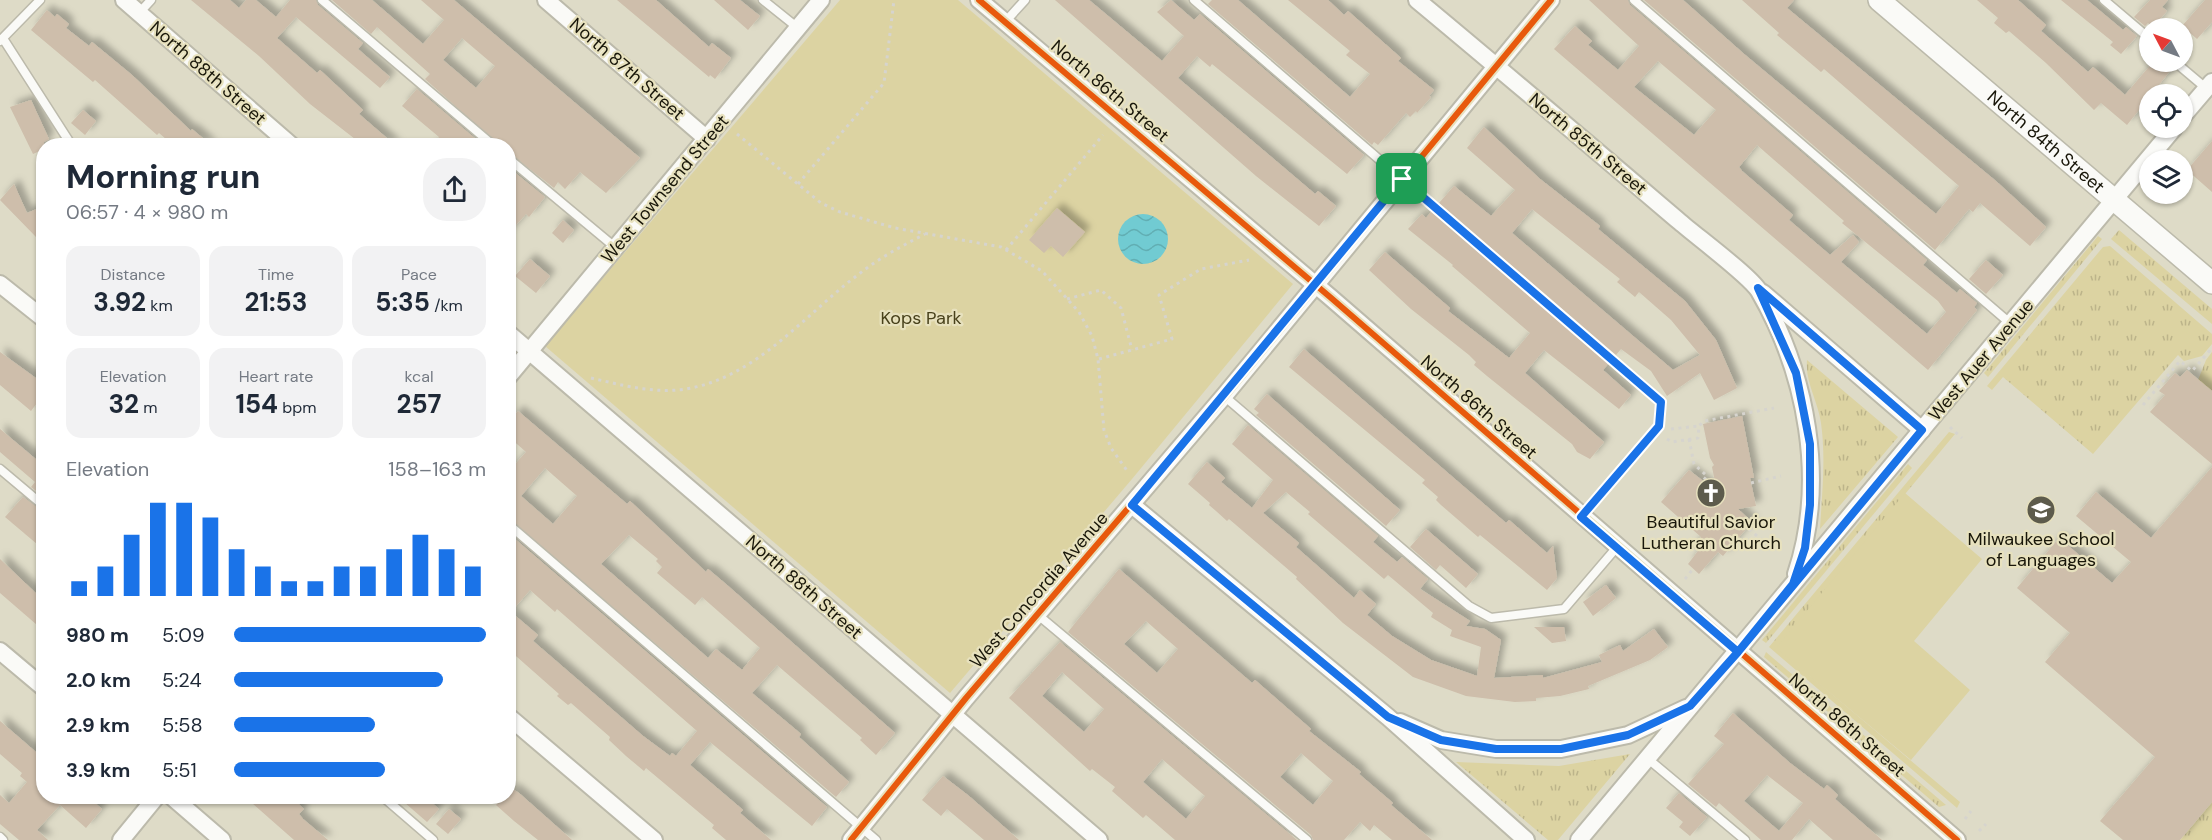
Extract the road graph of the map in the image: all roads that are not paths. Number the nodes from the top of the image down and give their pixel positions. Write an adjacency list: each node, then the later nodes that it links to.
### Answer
1 (40, 0): 20 (lane)
2 (124, 0): 16 (street, North 88th Street)
3 (151, 0): 16 (lane)
4 (322, 0): 27 (lane)
5 (546, 0): 29 (street, North 87th Street)
6 (763, 0): 18 (lane)
7 (821, 0): 18 (street, West Townsend Street)
8 (979, 0): 17 (street, North 86th Street)
9 (1025, 0): 17 (lane)
10 (1194, 0): 31 (lane)
11 (1417, 0): 21 (street, North 85th Street)
12 (1551, 0): 21 (street, West Concordia Avenue)
13 (1634, 0): 39 (lane)
14 (1879, 0): 32 (street, North 84th Street)
15 (2104, 0): 19 (lane)
16 (139, 13): 26 (street, North 88th Street)
17 (1005, 22): 36 (street, North 86th Street)
18 (798, 28): 29 (street, West Townsend Street)
19 (2139, 30)
20 (2, 41): 25 (lane)
21 (1496, 66): 31 (street, West Concordia Avenue); 37 (street, North 85th Street)
22 (2188, 72): 23 (lane)
23 (2210, 88): 24 (street)
24 (2193, 106)
25 (67, 138)
26 (283, 138)
27 (485, 138)
28 (2166, 138): 32 (street, West Auer Avenue)
29 (707, 139): 33 (street, West Townsend Street)
30 (516, 165): 33 (lane)
31 (1402, 179): 36 (street, West Concordia Avenue); 48 (lane)
32 (2114, 200): 34 (street, North 84th Street); 39 (street, West Auer Avenue)
33 (616, 249): 41 (street, West Townsend Street)
34 (2212, 283)
35 (0, 284): 38 (street)
36 (1315, 284): 43 (street, West Concordia Avenue); 48 (street, North 86th Street)
37 (1758, 288): 44 (street, North 85th Street); 51 (street, North 85th Street)
38 (36, 313)
39 (2011, 324): 44 (street, West Auer Avenue)
40 (516, 340): 41 (street, North 88th Street)
41 (530, 352): 42 (street, West Townsend Street); 57 (street, North 88th Street)
42 (516, 368)
43 (1224, 396): 47 (street, West Concordia Avenue); 50 (lane)
44 (1922, 430): 51 (street, West Auer Avenue)
45 (0, 469): 46 (lane)
46 (36, 499)
47 (1132, 505): 52 (street, West Concordia Avenue); 58 (street)
48 (1581, 517): 50 (street, North 86th Street)
49 (516, 532): 64 (lane)
50 (1617, 547): 54 (street, North 86th Street)
51 (1793, 584): 54 (street, West Auer Avenue)
52 (1038, 615): 57 (street, West Concordia Avenue); 71 (lane)
53 (0, 651): 55 (street)
54 (1738, 652): 56 (street, West Auer Avenue); 75 (street, North 86th Street)
55 (36, 681)
56 (1690, 706): 58 (street); 60 (street, West Auer Avenue)
57 (953, 714): 64 (street, West Concordia Avenue); 70 (street, North 88th Street)
58 (1388, 717): 72 (street)
59 (516, 723): 68 (street)
60 (1647, 758): 73 (street, West Auer Avenue); 74 (lane)
61 (150, 804): 65 (street)
62 (180, 804): 66 (street)
63 (391, 804): 67 (lane)
64 (856, 834): 69 (lane)
65 (121, 840)
66 (222, 840)
67 (433, 840)
68 (654, 840)
69 (876, 840)
70 (1099, 840)
71 (1307, 840)
72 (1526, 840)
73 (1579, 840)
74 (1745, 840)
75 (1957, 840)

